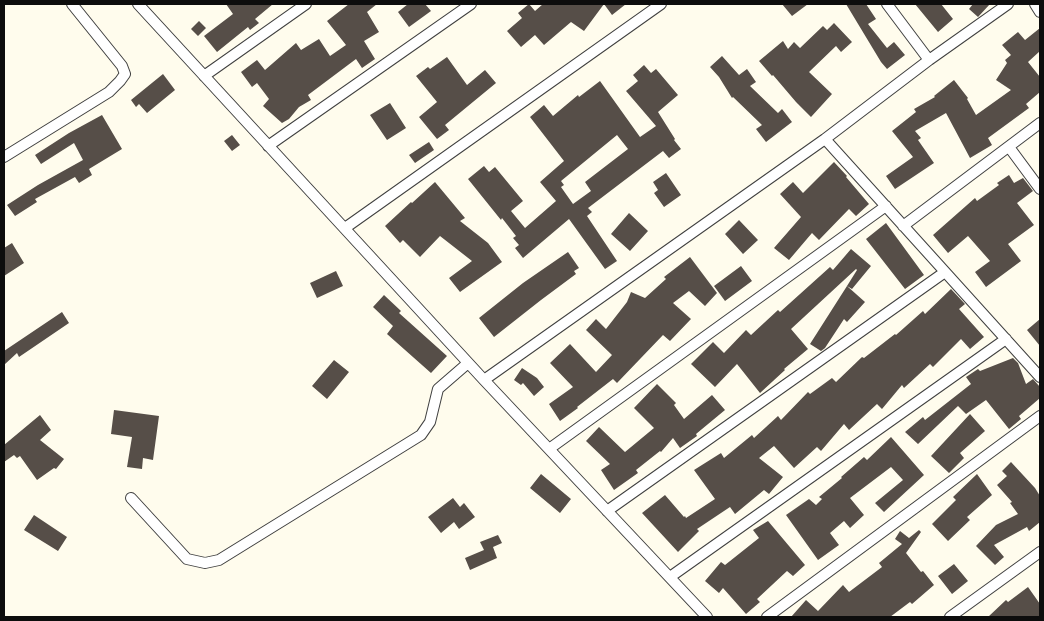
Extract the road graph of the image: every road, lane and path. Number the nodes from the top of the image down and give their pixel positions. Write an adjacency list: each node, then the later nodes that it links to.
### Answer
1 (72, 4): 16 (street)
2 (306, 4): 11 (street)
3 (470, 4): 14 (street)
4 (661, 4): 20 (street)
5 (887, 4): 10 (street)
6 (1008, 4): 10 (street)
7 (1035, 4): 9 (street)
8 (144, 5): 11 (street)
9 (1040, 12)
10 (929, 60): 13 (street)
11 (204, 76): 14 (street)
12 (1040, 123): 15 (street)
13 (825, 139): 18 (street); 25 (street)
14 (268, 146): 20 (street)
15 (1009, 147): 17 (street); 19 (street)
16 (4, 157)
17 (1040, 189)
18 (886, 206): 19 (street); 27 (street)
19 (903, 226): 21 (street)
20 (345, 228): 23 (street)
21 (945, 272): 22 (street); 29 (street)
22 (1006, 339): 24 (street); 31 (street)
23 (468, 363): 25 (street); 28 (street)
24 (1040, 377)
25 (484, 380): 27 (street)
26 (1040, 416): 33 (street)
27 (548, 448): 29 (street)
28 (131, 498)
29 (607, 511): 31 (street)
30 (1040, 552): 34 (street)
31 (670, 577): 32 (street)
32 (707, 617)
33 (767, 617)
34 (950, 617)

